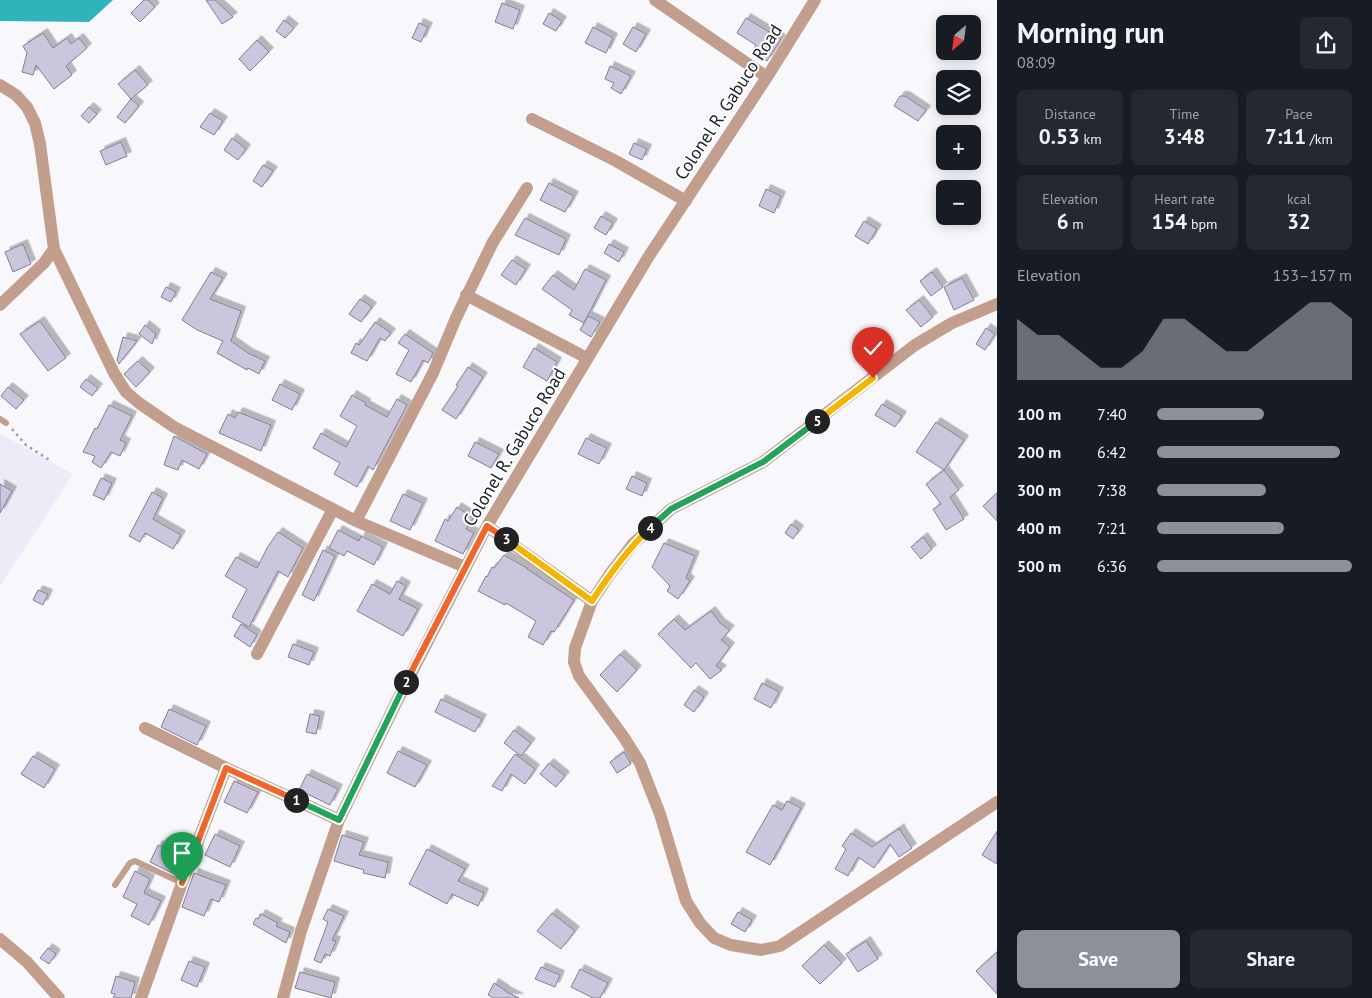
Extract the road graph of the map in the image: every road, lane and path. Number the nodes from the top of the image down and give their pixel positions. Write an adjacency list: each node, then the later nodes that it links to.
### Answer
1 (655, 0): 3 (street)
2 (815, 0): 3 (street, Colonel R. Gabuco Road)
3 (767, 77): 7 (street, Colonel R. Gabuco Road)
4 (0, 85): 8 (street)
5 (532, 119): 7 (street)
6 (527, 188): 9 (street)
7 (686, 200): 12 (street, Colonel R. Gabuco Road)
8 (54, 249): 11 (street); 15 (street)
9 (466, 294): 12 (street); 16 (street)
10 (997, 304): 19 (street)
11 (0, 305)
12 (587, 358): 17 (street, Colonel R. Gabuco Road)
13 (3, 421): 14 (path)
14 (51, 461)
15 (333, 509): 16 (street); 20 (street)
16 (356, 521): 18 (street)
17 (487, 526): 18 (street, Colonel R. Gabuco Road); 19 (street)
18 (465, 567): 24 (street, Colonel R. Gabuco Road)
19 (592, 601): 23 (street)
20 (257, 654)
21 (146, 728): 22 (street)
22 (226, 768): 24 (street); 25 (street)
23 (997, 802)
24 (339, 820): 30 (street, Colonel R. Gabuco Road)
25 (182, 883): 26 (lane); 29 (street)
26 (115, 885)
27 (0, 939): 28 (street)
28 (59, 998)
29 (141, 998)
30 (285, 998)

